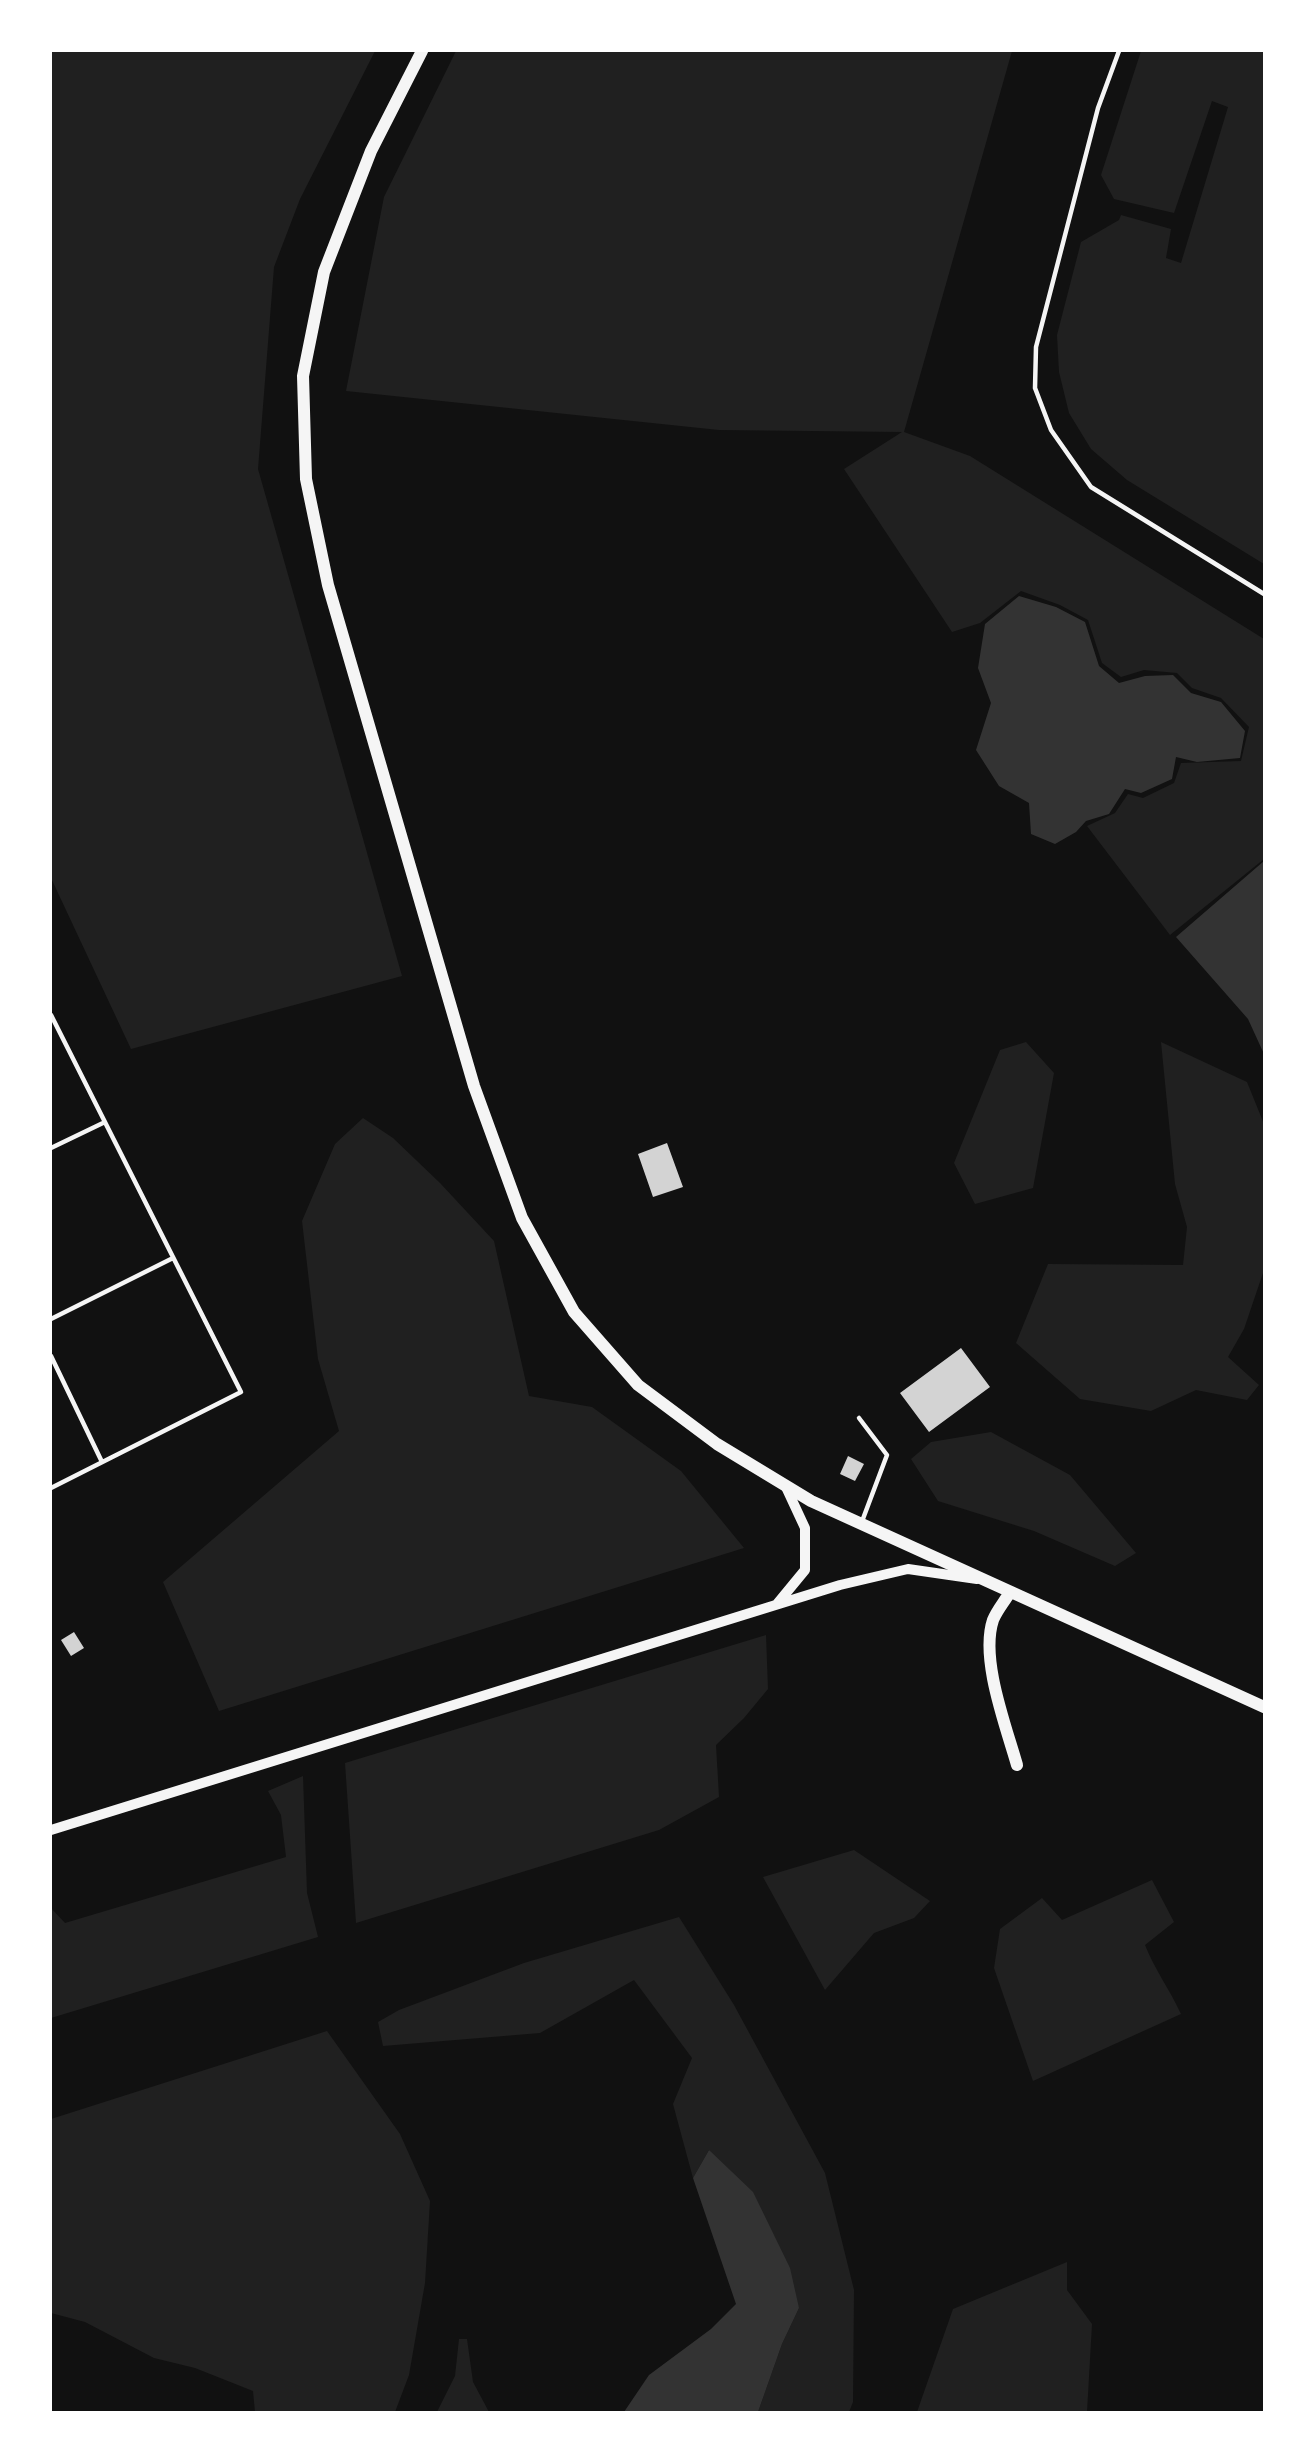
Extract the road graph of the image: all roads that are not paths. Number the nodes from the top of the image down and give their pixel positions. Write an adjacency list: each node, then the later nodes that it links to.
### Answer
1 (422, 51): 12 (main road)
2 (1119, 51): 3 (lane)
3 (1264, 594)
4 (51, 1015): 5 (lane)
5 (105, 1122): 6 (lane); 7 (lane)
6 (51, 1148)
7 (173, 1258): 8 (lane); 11 (lane)
8 (51, 1319)
9 (51, 1356): 11 (lane)
10 (859, 1418): 14 (lane)
11 (102, 1462): 13 (lane)
12 (786, 1485): 14 (main road); 17 (street)
13 (51, 1488)
14 (861, 1524): 15 (main road)
15 (983, 1580): 16 (main road); 17 (street)
16 (1010, 1592): 18 (main road); 19 (main road)
17 (777, 1605): 20 (street)
18 (1264, 1707)
19 (1017, 1765)
20 (51, 1830)

